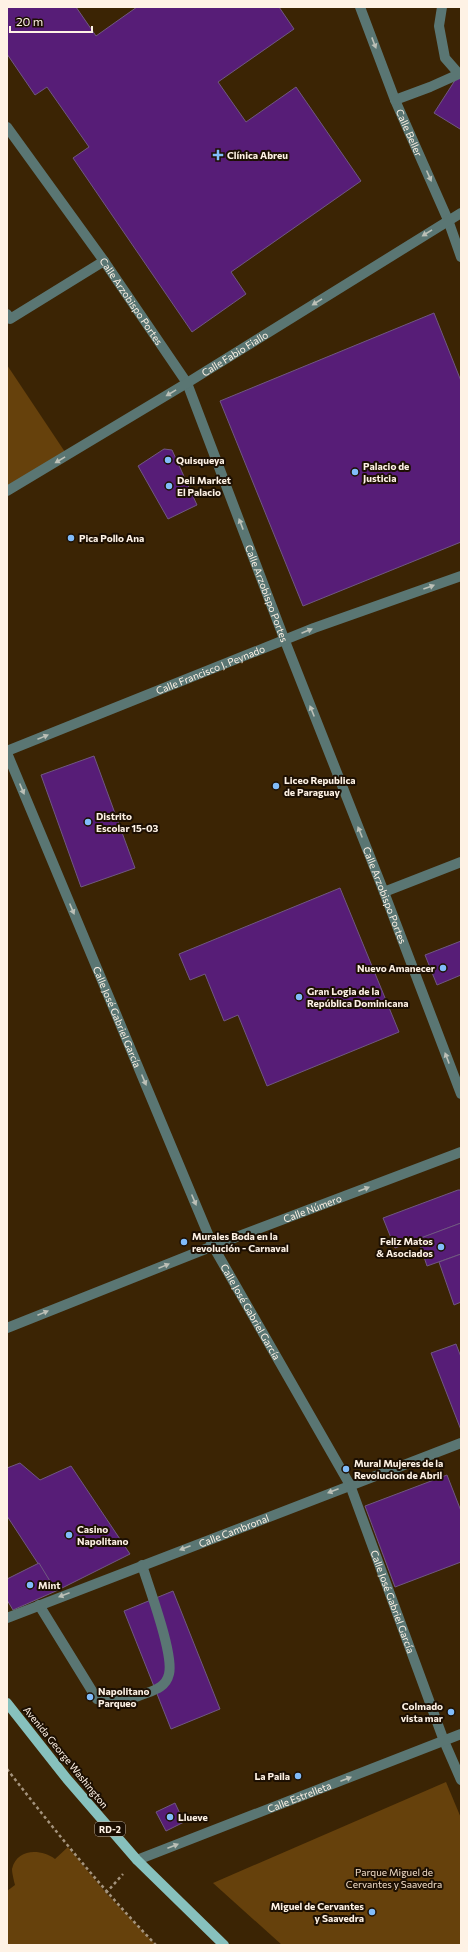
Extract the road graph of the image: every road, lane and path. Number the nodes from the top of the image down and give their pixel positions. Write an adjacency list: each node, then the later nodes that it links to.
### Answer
1 (360, 7): 3 (street, Calle Beller, one-way to 3)
2 (442, 7): 3 (street)
3 (395, 100): 6 (street, Calle Beller, one-way to 6)
4 (7, 128): 8 (street, Calle Arzobispo Portes)
5 (461, 213): 6 (street, Calle Fabio Fiallo)
6 (448, 220): 7 (street, Calle Beller); 10 (street, Calle Fabio Fiallo, one-way to 10)
7 (461, 257)
8 (104, 261): 9 (street); 10 (street, Calle Arzobispo Portes)
9 (7, 314)
10 (187, 384): 11 (street, Calle Fabio Fiallo, one-way to 11); 13 (street, Calle Arzobispo Portes, one-way to 10)
11 (7, 491)
12 (461, 576): 13 (street, Calle Francisco J. Peynado, one-way to 12)
13 (285, 641): 14 (street, Calle Francisco J. Peynado, one-way to 13); 16 (street, Calle Arzobispo Portes, one-way to 13)
14 (7, 752): 19 (street, Calle José Gabriel García, one-way to 19)
15 (461, 862): 16 (street)
16 (384, 892): 17 (street, Calle Arzobispo Portes, one-way to 16)
17 (461, 1094)
18 (461, 1152): 19 (street, Calle Número, one-way to 18)
19 (213, 1246): 20 (street, Calle Número, one-way to 19); 22 (street, Calle José Gabriel García)
20 (7, 1328)
21 (461, 1443): 22 (street, Calle Cambronal)
22 (350, 1485): 23 (street, Calle Cambronal, one-way to 23); 28 (street, Calle José Gabriel García)
23 (142, 1565): 24 (street, Calle Cambronal, one-way to 24); 24 (street)
24 (39, 1605): 25 (street, Calle Cambronal)
25 (7, 1618)
26 (7, 1703): 31 (main road, Avenida George Washington / RD-2)
27 (461, 1734): 28 (street, Calle Estrelleta)
28 (444, 1741): 30 (street, Calle José Gabriel García); 31 (street, Calle Estrelleta, one-way to 28)
29 (7, 1770): 32 (path)
30 (461, 1780)
31 (136, 1860): 32 (path); 34 (main road, Avenida George Washington / RD-2)
32 (106, 1893): 33 (path)
33 (156, 1945)
34 (224, 1945)

